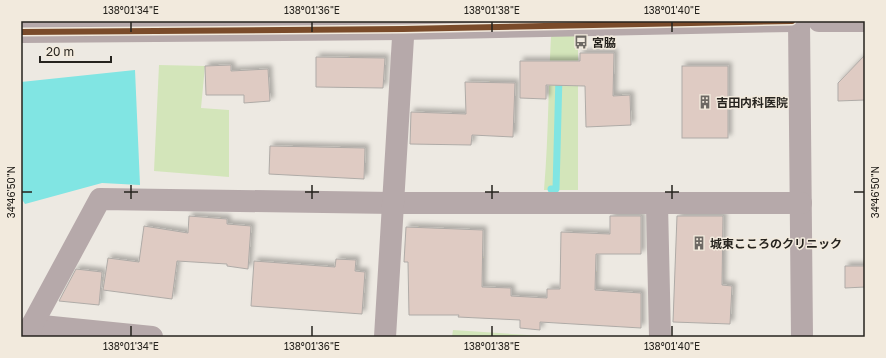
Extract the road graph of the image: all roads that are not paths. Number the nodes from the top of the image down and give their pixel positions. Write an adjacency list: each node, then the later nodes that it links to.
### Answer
1 (792, 21): 5 (street)
2 (799, 21): 8 (street)
3 (819, 21): 4 (street)
4 (865, 21)
5 (404, 25): 6 (street); 7 (street)
6 (21, 32)
7 (393, 203): 9 (street); 10 (street); 12 (street)
8 (800, 203): 9 (street); 14 (street)
9 (657, 204): 13 (street)
10 (30, 331): 11 (street)
11 (152, 337)
12 (386, 337)
13 (660, 337)
14 (802, 337)

